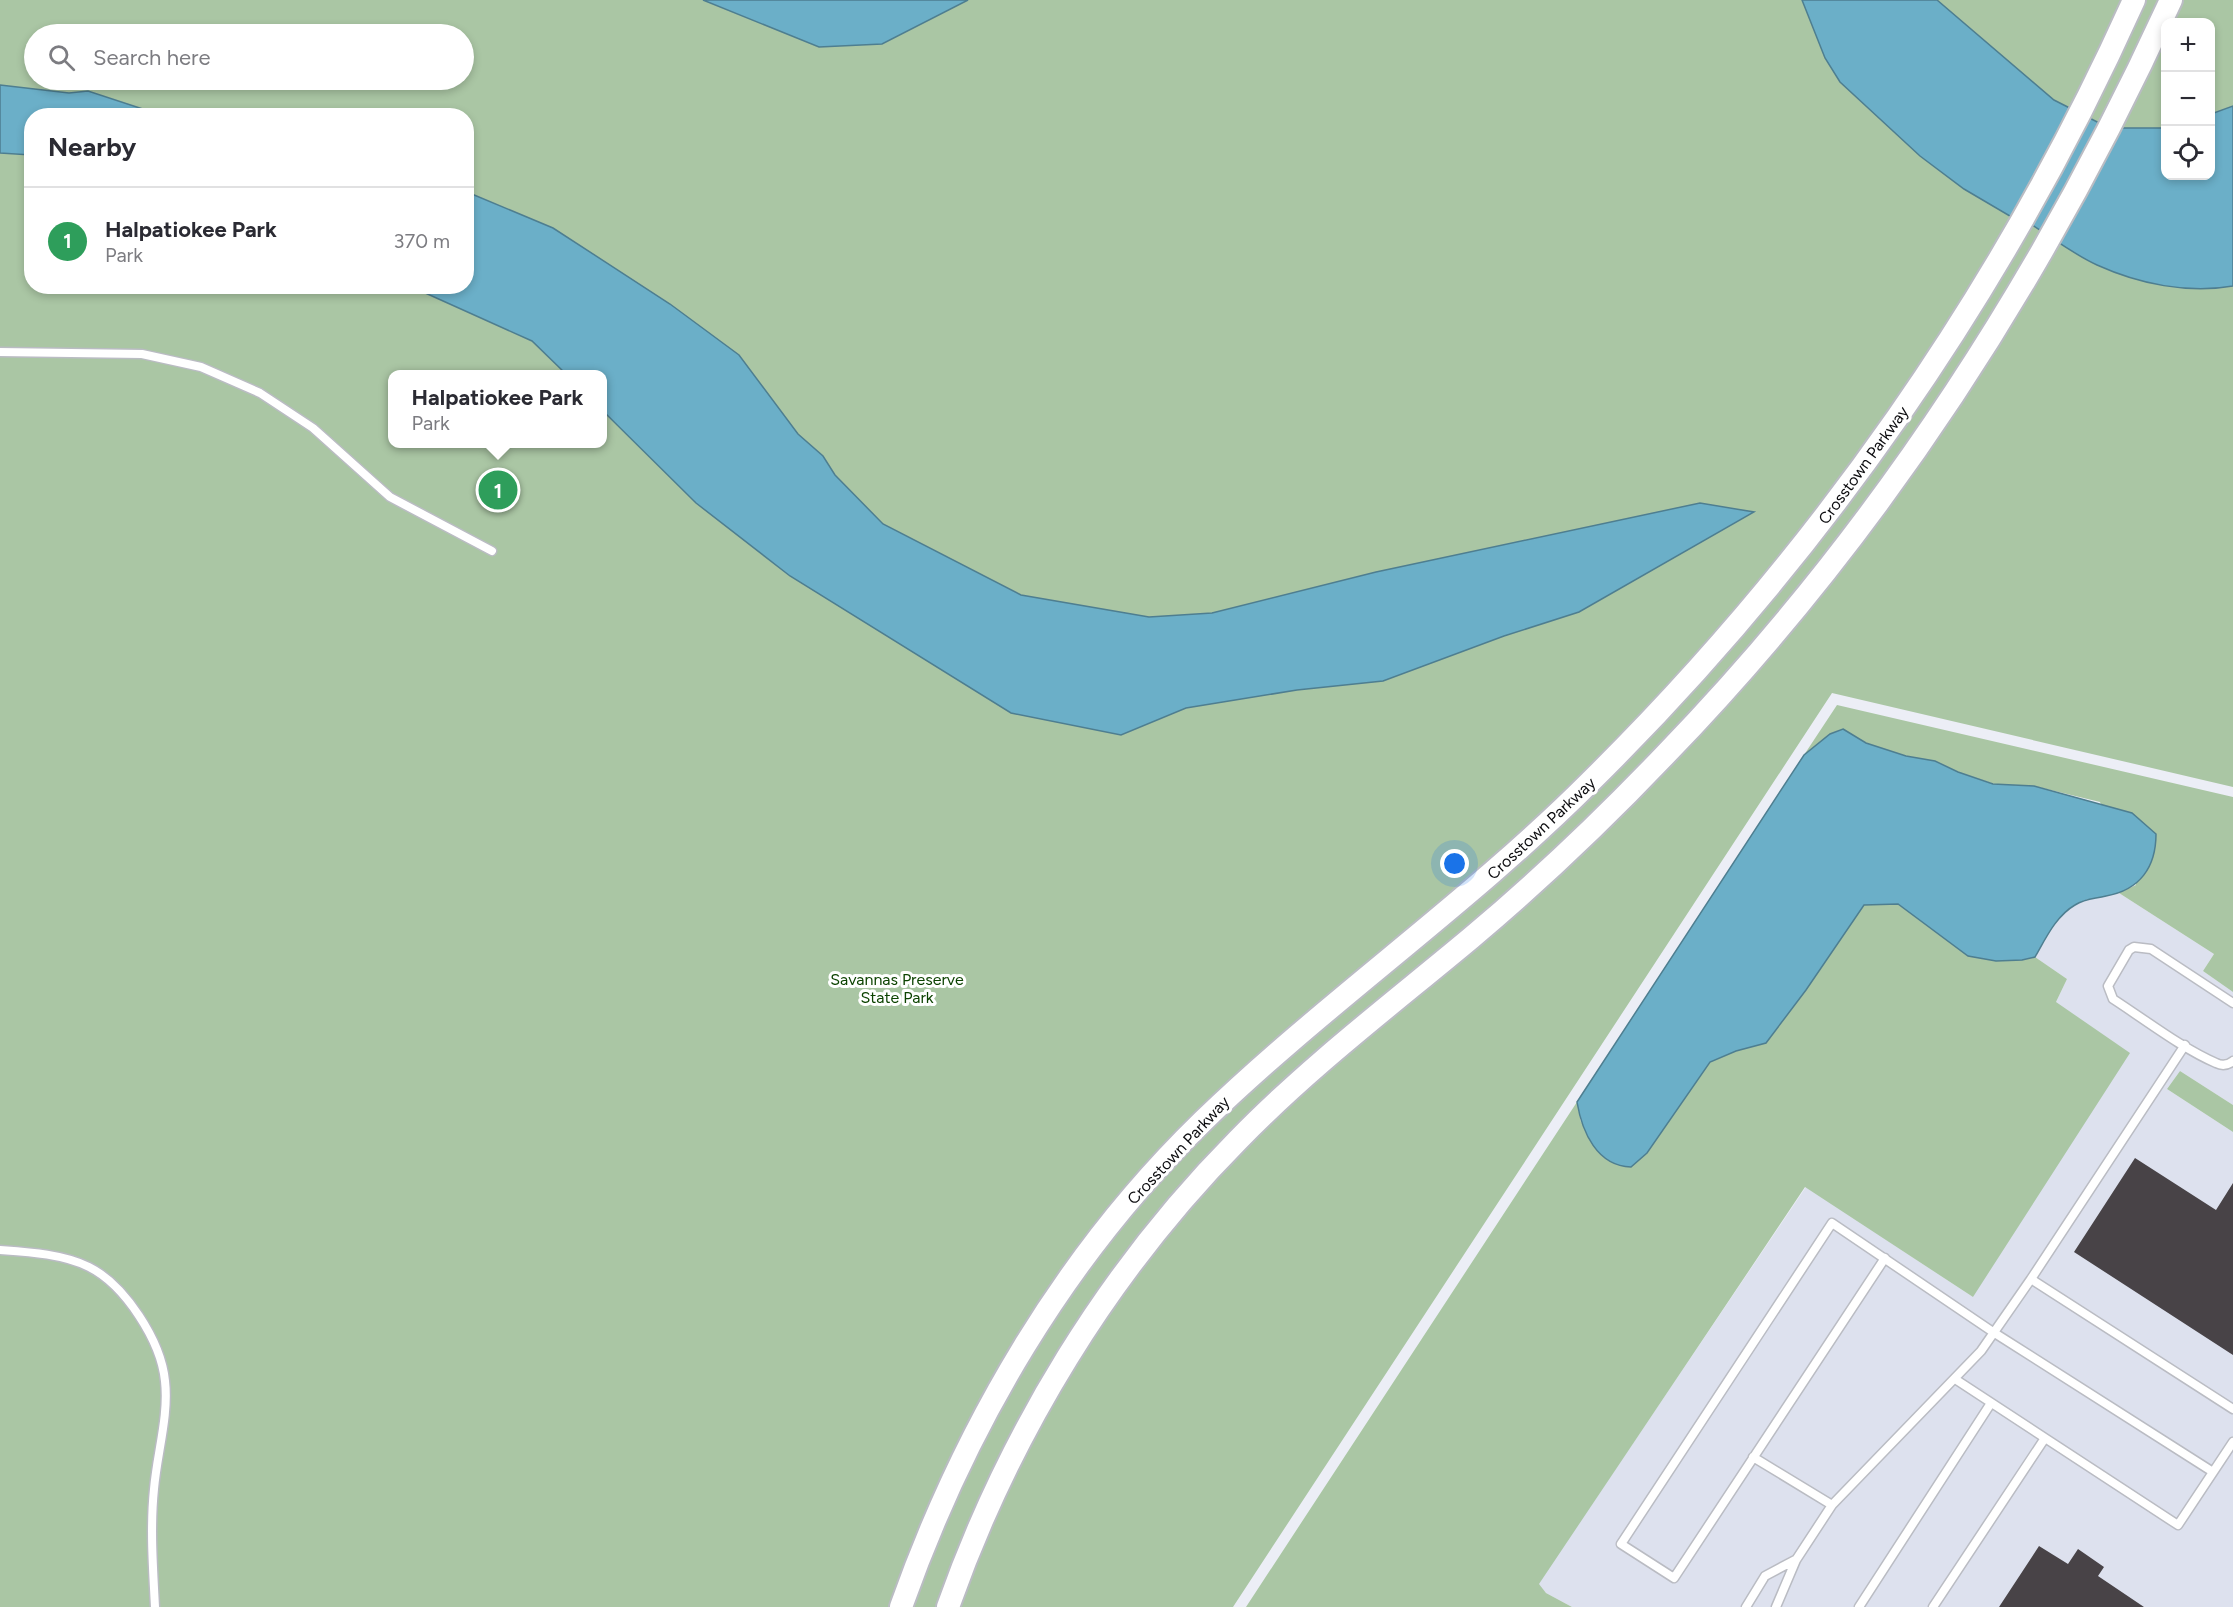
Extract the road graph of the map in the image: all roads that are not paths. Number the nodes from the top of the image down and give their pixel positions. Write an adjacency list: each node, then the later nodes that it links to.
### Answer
1 (2134, 0): 22 (main road, Crosstown Parkway)
2 (2171, 0): 23 (main road, Crosstown Parkway)
3 (0, 352): 4 (lane)
4 (492, 551)
5 (2233, 1003): 6 (lane)
6 (2185, 1045): 7 (lane); 10 (lane)
7 (2233, 1060)
8 (0, 1250): 21 (lane)
9 (1885, 1258): 11 (lane); 17 (lane); 17 (lane)
10 (2031, 1279): 11 (lane); 14 (lane)
11 (1993, 1332): 12 (lane); 18 (lane)
12 (1954, 1379): 13 (lane); 19 (lane)
13 (1991, 1403): 15 (lane); 26 (lane)
14 (2233, 1409)
15 (2045, 1438): 18 (lane); 27 (lane)
16 (2233, 1442): 18 (lane)
17 (1753, 1457): 19 (lane)
18 (2212, 1472)
19 (1832, 1505): 20 (lane)
20 (1796, 1560): 24 (lane); 25 (lane)
21 (155, 1607)
22 (901, 1607)
23 (948, 1607)
24 (1746, 1607)
25 (1776, 1607)
26 (1859, 1607)
27 (1933, 1607)

